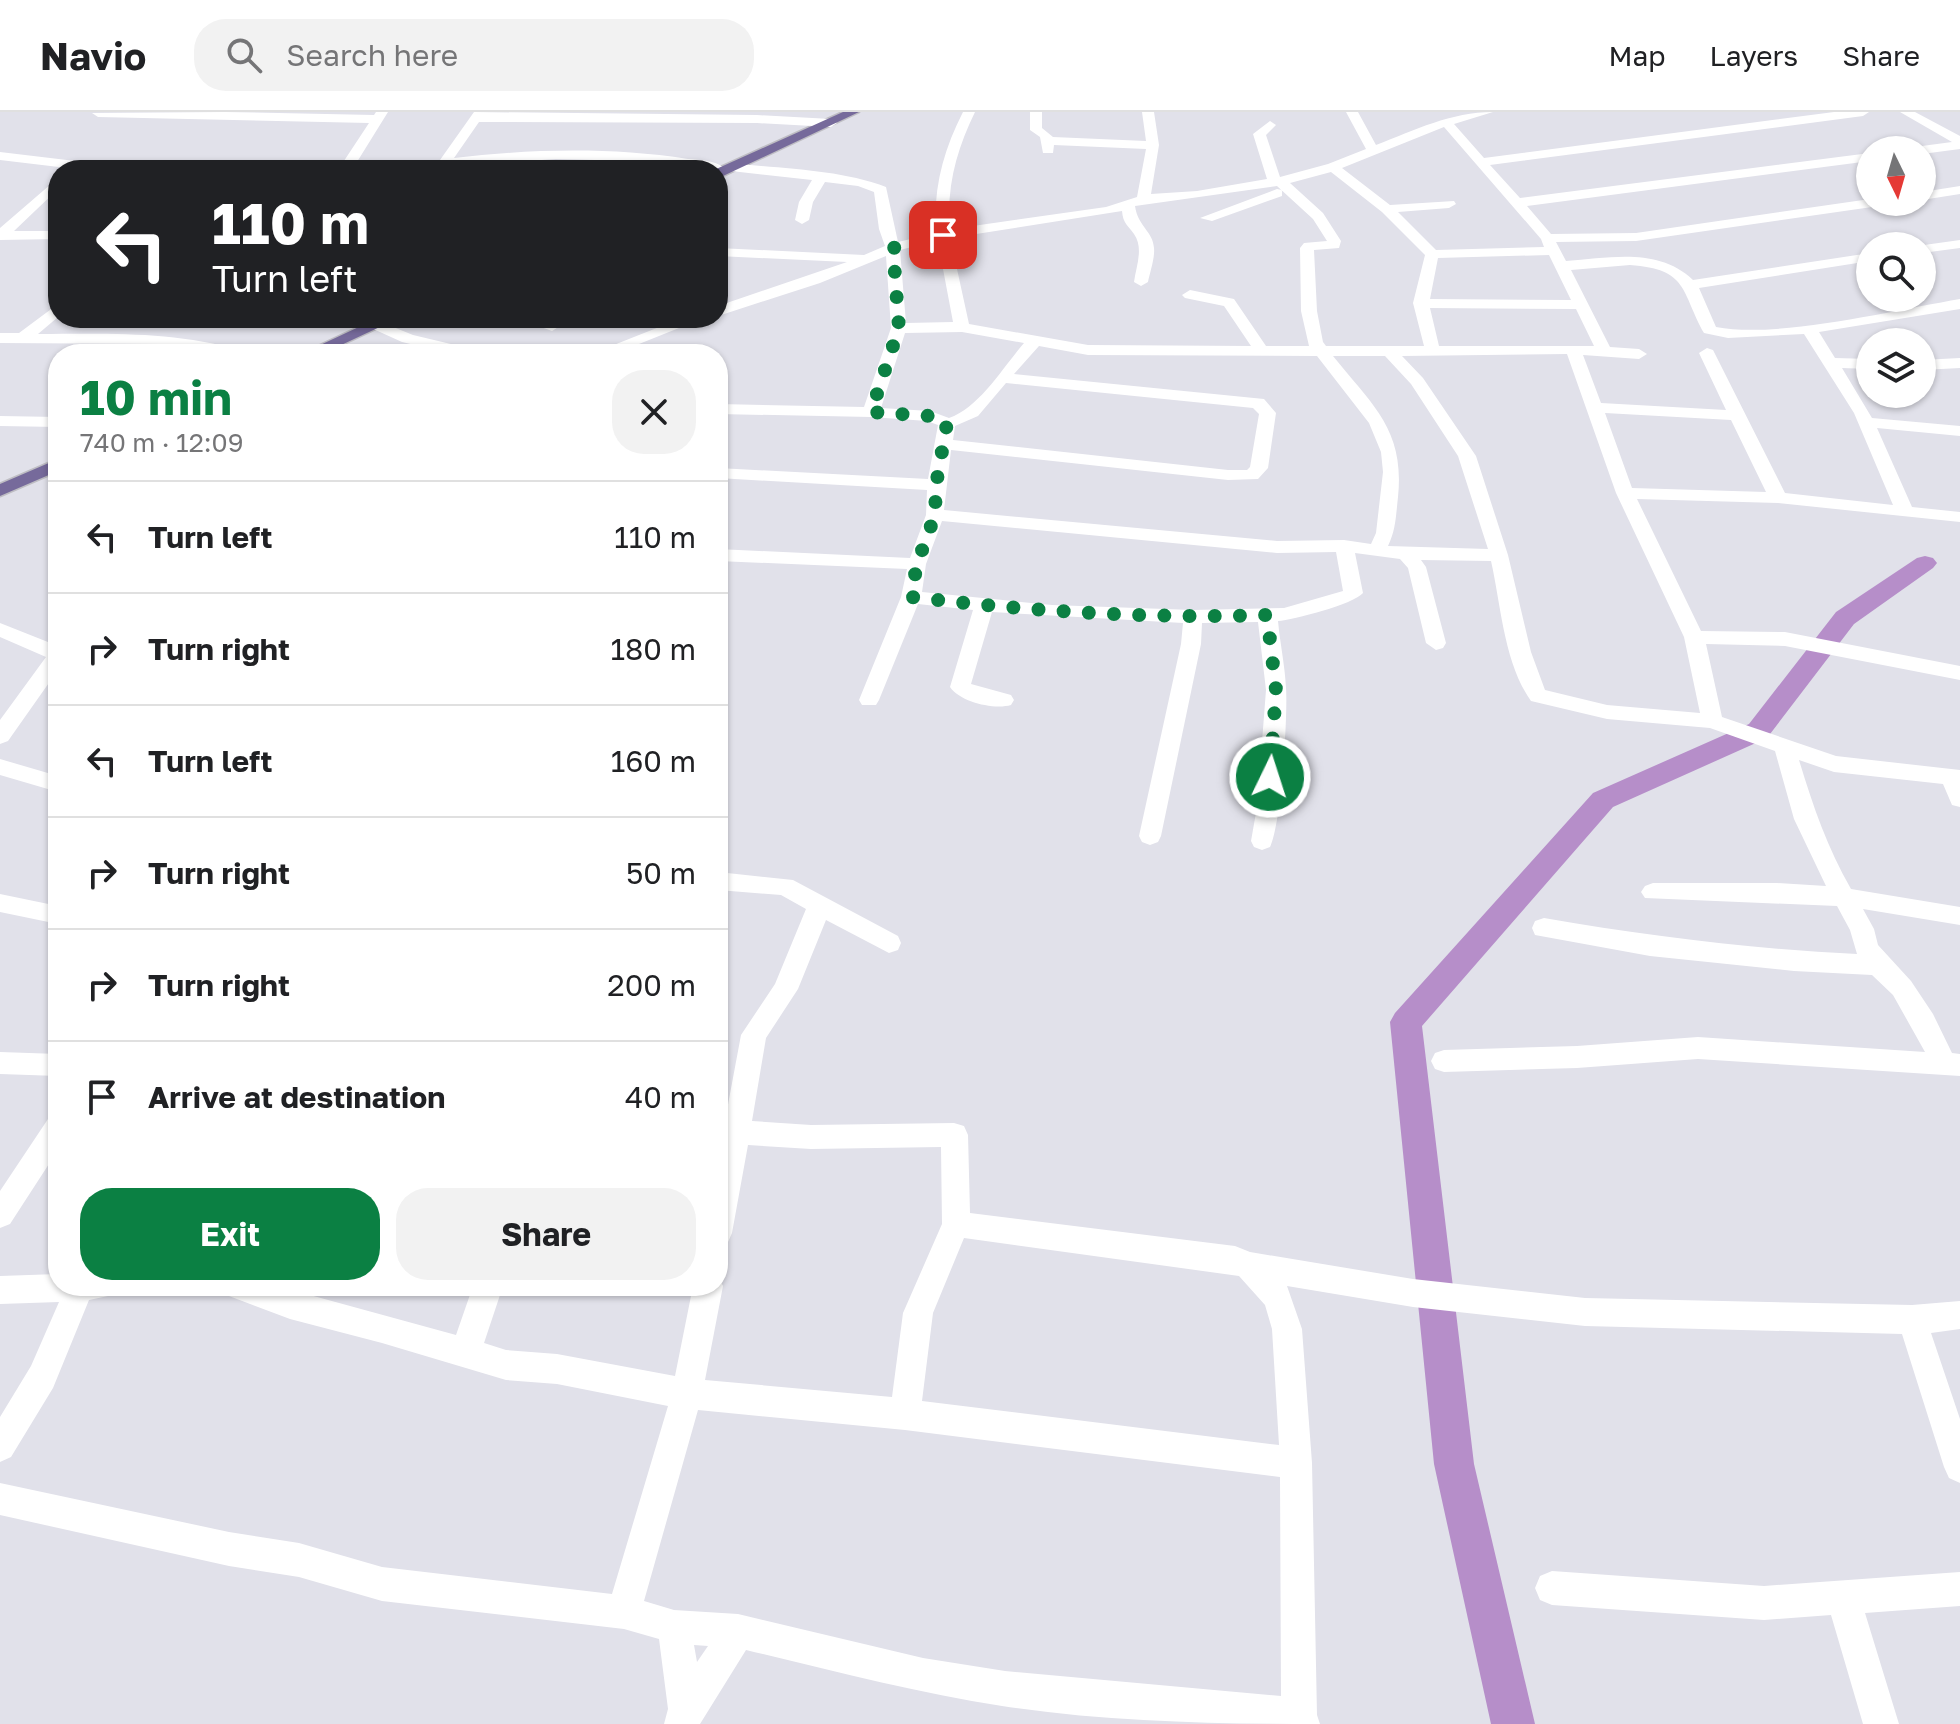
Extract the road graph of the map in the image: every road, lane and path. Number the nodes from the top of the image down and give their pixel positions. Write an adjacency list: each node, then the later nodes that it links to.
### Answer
1 (842, 112): 18 (main road)
2 (853, 112): 18 (main road)
3 (969, 112): 54 (street)
4 (1036, 112): 24 (street)
5 (1148, 112): 24 (street)
6 (1352, 112): 26 (street)
7 (1487, 112): 19 (street)
8 (1863, 112): 36 (street)
9 (1906, 112): 17 (street)
10 (98, 113): 11 (street)
11 (119, 114): 12 (street)
12 (248, 115): 14 (street)
13 (478, 115): 15 (street); 32 (street)
14 (379, 116): 31 (street)
15 (642, 118): 18 (street); 21 (street)
16 (1947, 119): 17 (street)
17 (1921, 120): 23 (street)
18 (827, 122): 38 (main road)
19 (1446, 122): 26 (street); 36 (street)
20 (1270, 125): 42 (street)
21 (633, 130)
22 (624, 143): 28 (street)
23 (1960, 143): 25 (street)
24 (1153, 145): 46 (street)
25 (1936, 147)
26 (1372, 149): 39 (street)
27 (599, 154): 28 (street); 33 (street); 34 (street)
28 (615, 155): 35 (street)
29 (0, 156): 37 (street)
30 (1856, 159): 47 (street)
31 (351, 160)
32 (446, 160)
33 (470, 160)
34 (593, 160)
35 (674, 160)
36 (1480, 162): 47 (street)
37 (48, 164)
38 (728, 165)
39 (1333, 167): 42 (street); 51 (street)
40 (728, 170): 41 (street)
41 (821, 177): 53 (street); 59 (street)
42 (1282, 184): 46 (street); 52 (street); 93 (street)
43 (1960, 190): 45 (street)
44 (48, 191): 55 (street)
45 (1936, 194)
46 (1143, 199): 48 (street)
47 (1517, 203): 60 (street)
48 (1128, 204): 54 (street); 65 (street)
49 (1449, 204): 51 (street)
50 (1856, 205): 60 (street)
51 (1387, 209): 62 (street)
52 (1207, 218)
53 (802, 220)
54 (947, 234): 59 (street); 73 (street)
55 (1, 235): 56 (street)
56 (48, 235)
57 (1960, 244): 58 (street)
58 (1936, 247)
59 (893, 248): 63 (street); 79 (street)
60 (1555, 251): 62 (street); 66 (street); 70 (street)
61 (728, 252): 63 (street)
62 (1432, 254): 68 (street)
63 (870, 258): 71 (street)
64 (1856, 259): 66 (street)
65 (1141, 282)
66 (1690, 285): 80 (street)
67 (1190, 295): 92 (street)
68 (1421, 303): 70 (street); 95 (street)
69 (1960, 304): 80 (street)
70 (1582, 305): 91 (street)
71 (728, 308)
72 (48, 317): 83 (street)
73 (962, 327): 79 (street); 84 (street)
74 (104, 328): 82 (street)
75 (359, 328): 86 (main road)
76 (363, 328): 87 (main road)
77 (392, 328): 88 (street)
78 (669, 328): 89 (street)
79 (899, 328): 105 (street)
80 (1809, 329): 98 (street)
81 (0, 338): 83 (street)
82 (100, 339): 83 (street); 85 (street)
83 (21, 340)
84 (1034, 342): 92 (street); 102 (street)
85 (197, 344)
86 (318, 344)
87 (330, 344)
88 (431, 344)
89 (626, 344)
90 (1573, 349): 91 (street); 95 (street); 103 (street)
91 (1604, 350): 97 (street)
92 (1262, 351): 93 (street)
93 (1320, 351): 94 (street); 125 (street)
94 (1389, 351): 95 (street); 128 (street)
95 (1433, 352)
96 (1707, 353): 106 (street)
97 (1639, 354)
98 (1831, 363): 100 (street); 109 (street)
99 (1960, 363): 101 (street)
100 (1856, 364)
101 (1936, 364)
102 (1002, 378): 110 (street); 112 (street)
103 (1596, 408): 106 (street); 119 (street)
104 (728, 409): 105 (street)
105 (871, 412): 110 (street)
106 (1735, 415): 120 (street)
107 (0, 421): 108 (street)
108 (48, 422)
109 (1866, 422): 111 (street); 121 (street)
110 (947, 423): 112 (street)
111 (1960, 431)
112 (945, 444): 117 (street)
113 (48, 461): 116 (main road)
114 (48, 469): 118 (main road)
115 (728, 474): 117 (street)
116 (0, 483)
117 (936, 485): 122 (street)
118 (0, 491)
119 (1625, 493): 120 (street); 135 (street)
120 (1778, 498): 121 (street)
121 (1904, 509): 123 (street)
122 (935, 515): 124 (street); 129 (street)
123 (1960, 520)
124 (1344, 546): 125 (street); 132 (street)
125 (1377, 550): 126 (street)
126 (1406, 554): 128 (street); 136 (street)
127 (728, 555): 129 (street)
128 (1499, 555): 142 (street)
129 (917, 564): 130 (street)
130 (911, 597): 131 (street); 140 (street)
131 (984, 606): 133 (street); 141 (street)
132 (1267, 615): 133 (street); 150 (street)
133 (1193, 617): 149 (street)
134 (0, 629): 137 (street)
135 (1694, 637): 139 (street); 142 (street)
136 (1436, 643)
137 (48, 650)
138 (48, 668): 143 (street)
139 (1960, 673)
140 (869, 700)
141 (1004, 700)
142 (1712, 721): 144 (street)
143 (0, 736)
144 (1785, 748): 146 (street); 153 (street)
145 (0, 767): 147 (street)
146 (1955, 777): 148 (street)
147 (48, 781)
148 (1960, 799)
149 (1150, 836)
150 (1262, 841)
151 (728, 882): 155 (street)
152 (1653, 892): 153 (street)
153 (1846, 897): 157 (street); 160 (street)
154 (0, 903): 156 (street)
155 (820, 904): 159 (street); 165 (street)
156 (48, 913)
157 (1960, 916)
158 (1544, 928): 160 (street)
159 (889, 943)
160 (1878, 965): 163 (street)
161 (1444, 1061): 163 (street)
162 (0, 1063): 164 (street)
163 (1951, 1064)
164 (48, 1065)
165 (739, 1132): 167 (street); 169 (street)
166 (48, 1142): 168 (street)
167 (728, 1185)
168 (0, 1215)
169 (956, 1224): 170 (street); 181 (street)
170 (1249, 1266): 178 (street); 183 (street)
171 (48, 1288): 172 (street)
172 (0, 1290)
173 (83, 1296): 182 (street)
174 (266, 1296): 179 (street)
175 (485, 1296): 179 (street)
176 (706, 1296): 180 (street)
177 (1960, 1315): 178 (street)
178 (1912, 1320): 184 (street)
179 (466, 1351): 180 (street)
180 (687, 1394): 181 (street); 189 (street)
181 (905, 1414): 183 (street)
182 (0, 1446)
183 (1296, 1463): 193 (street)
184 (1960, 1467)
185 (0, 1499): 189 (street)
186 (1552, 1588): 188 (street)
187 (1960, 1589): 188 (street)
188 (1843, 1597): 194 (street)
189 (624, 1612): 190 (street)
190 (674, 1627): 191 (street); 192 (street)
191 (738, 1631): 192 (street); 193 (street)
192 (684, 1716)
193 (1301, 1720)
194 (1881, 1724)

